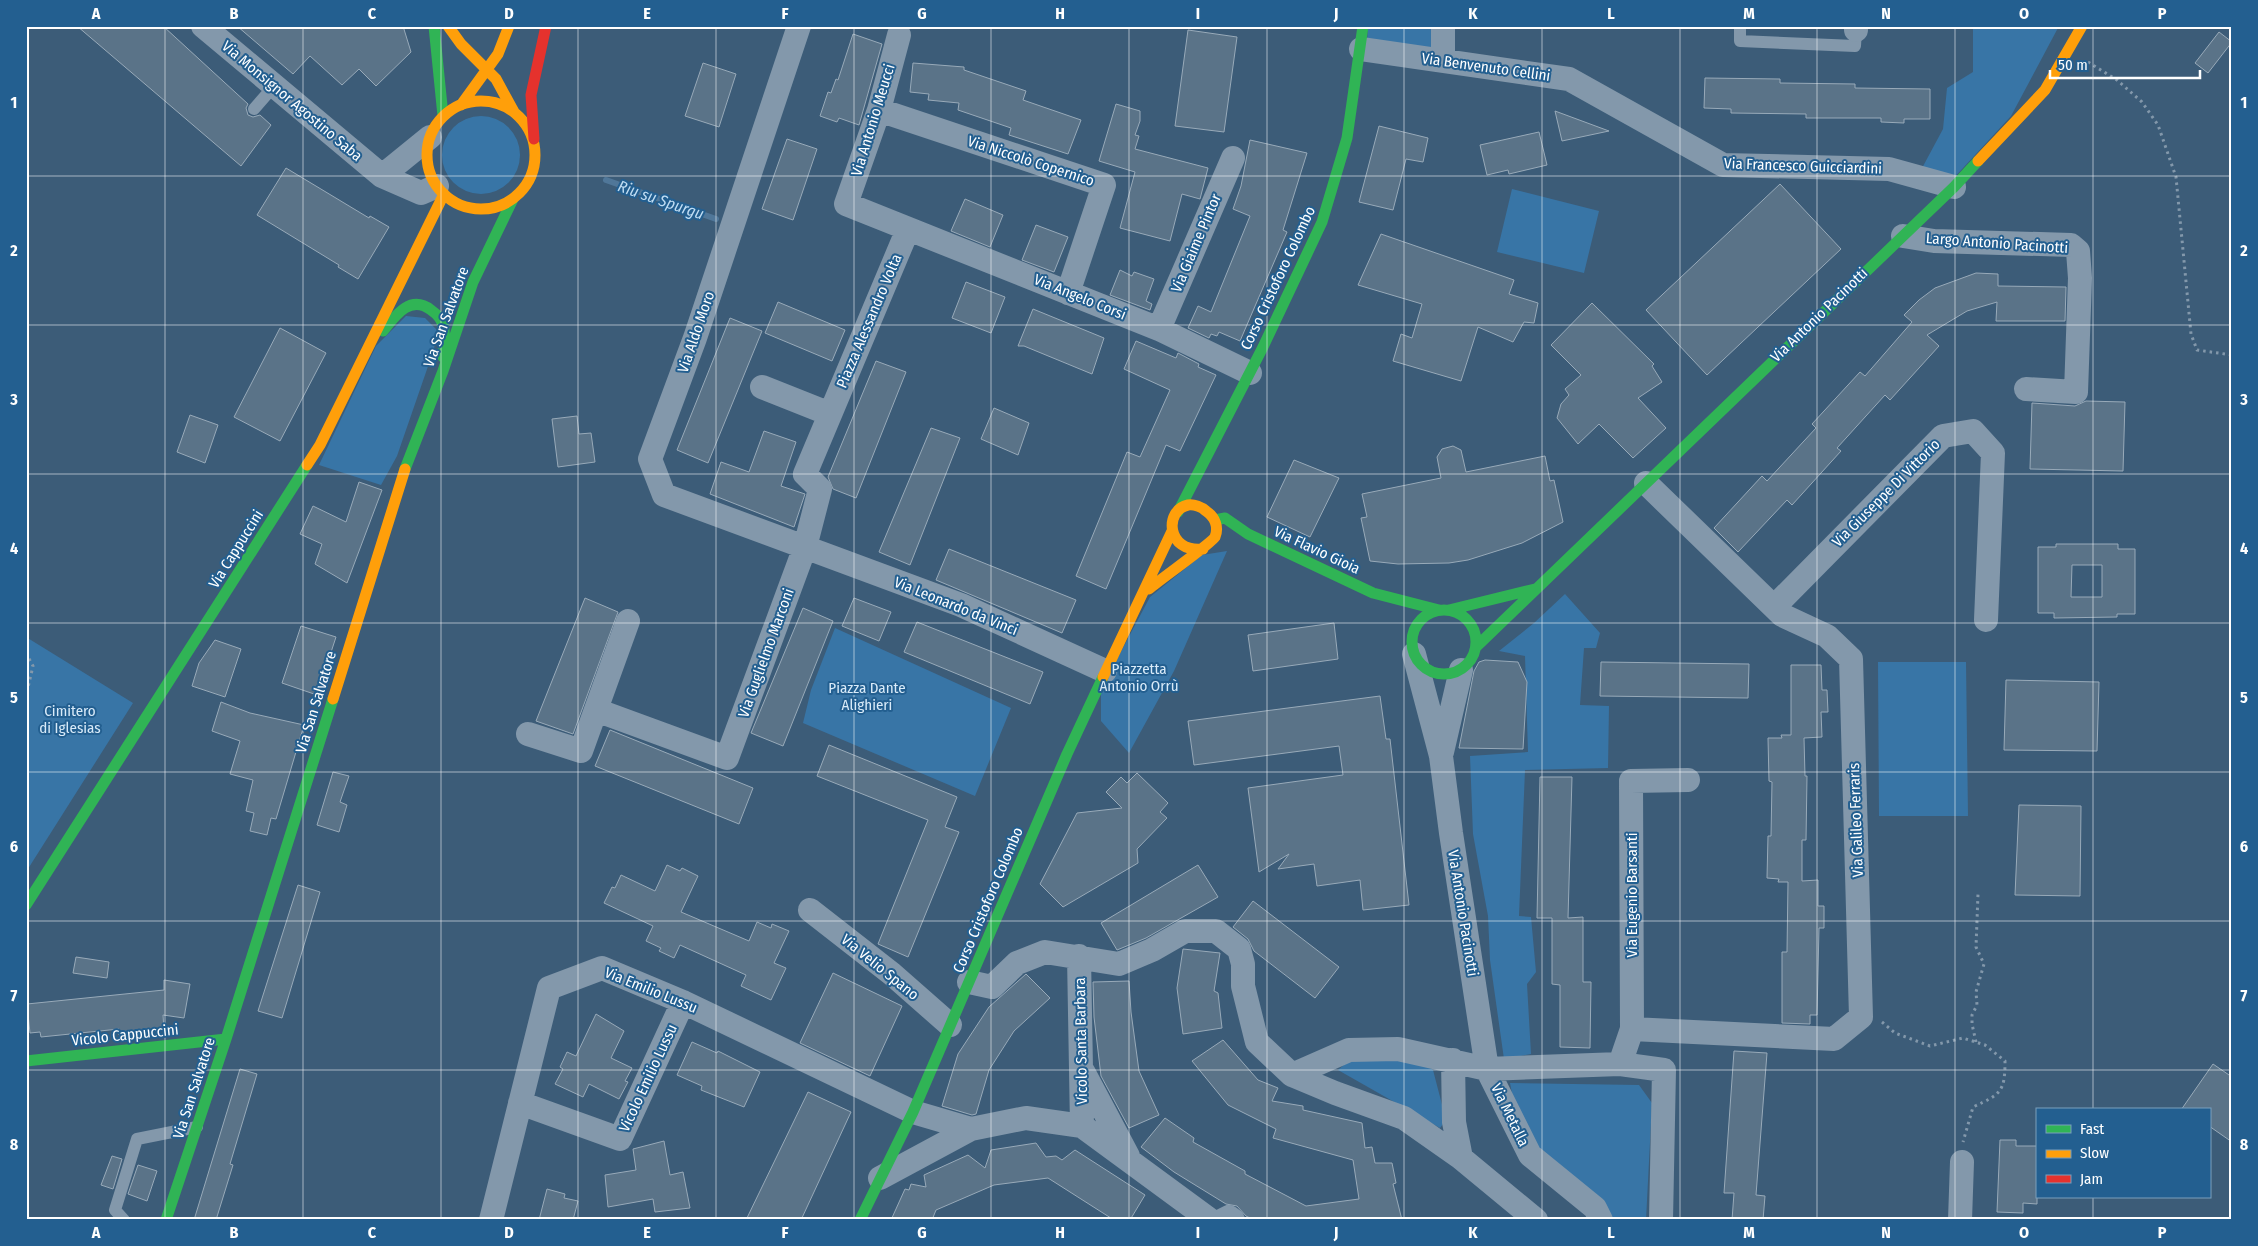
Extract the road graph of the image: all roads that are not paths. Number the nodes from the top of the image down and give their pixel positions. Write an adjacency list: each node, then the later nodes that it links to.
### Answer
1 (203, 26): 15 (street, Via Monsignor Agostino Saba)
2 (434, 26): 21 (street)
3 (448, 26): 14 (street)
4 (509, 26): 14 (street)
5 (546, 26): 23 (street)
6 (799, 26): 47 (street, Via Aldo Moro)
7 (1443, 26): 13 (street)
8 (1740, 26): 10 (lane)
9 (2082, 26): 26 (street, Via Antonio Pacinotti)
10 (1856, 28)
11 (898, 35): 19 (street, Via Antonio Meucci)
12 (1362, 37): 13 (street, Via Benvenuto Cellini); 36 (street, Corso Cristoforo Colombo)
13 (1443, 60): 16 (street, Via Benvenuto Cellini)
14 (487, 68): 17 (street); 20 (street)
15 (274, 86): 18 (lane); 25 (street, Via Monsignor Agostino Saba)
16 (1607, 100): 26 (street, Via Francesco Guicciardini)
17 (461, 105): 20 (street); 21 (street)
18 (254, 109)
19 (879, 110): 29 (street, Via Antonio Meucci); 32 (street, Via Niccolò Copernico)
20 (514, 112): 23 (street)
21 (443, 116): 22 (street)
22 (430, 137): 25 (street); 27 (street)
23 (535, 150): 28 (street)
24 (1233, 158): 33 (street, Via Giaime Pintor)
25 (382, 176): 27 (street, Via Monsignor Agostino Saba)
26 (1954, 187): 31 (street, Via Antonio Pacinotti)
27 (441, 190): 28 (street); 34 (street, Via Cappuccini)
28 (513, 199): 35 (street, Via San Salvatore)
29 (846, 204): 30 (street, Via Angelo Corsi)
30 (908, 228): 32 (street, Via Angelo Corsi); 39 (street, Piazza Alessandro Volta)
31 (1903, 236): 38 (street, Largo Antonio Pacinotti); 42 (street, Via Antonio Pacinotti)
32 (1068, 293): 33 (street, Via Angelo Corsi)
33 (1159, 329): 36 (street, Via Angelo Corsi)
34 (369, 346): 35 (street); 66 (street, Via Cappuccini)
35 (443, 371): 75 (street, Via San Salvatore)
36 (1250, 373): 40 (street, Corso Cristoforo Colombo)
37 (762, 387): 39 (street)
38 (2026, 389)
39 (830, 414): 47 (street, Piazza Alessandro Volta)
40 (1211, 445): 41 (street); 44 (street, Corso Cristoforo Colombo)
41 (1212, 473)
42 (1646, 483): 49 (street, Via Antonio Pacinotti); 53 (street, Via Galileo Ferraris)
43 (1212, 511): 44 (street); 46 (street, Via Flavio Gioia); 48 (street)
44 (1178, 512): 45 (street)
45 (1172, 531): 48 (street); 50 (street, Corso Cristoforo Colombo)
46 (1248, 534): 48 (street); 51 (street, Via Flavio Gioia)
47 (805, 547): 61 (street, Via Leonardo da Vinci); 62 (street, Via Guglielmo Marconi)
48 (1205, 547): 50 (street, Corso Cristoforo Colombo)
49 (1537, 588): 54 (street, Via Antonio Pacinotti); 58 (street, Via Antonio Pacinotti)
50 (1144, 593): 61 (street, Corso Cristoforo Colombo)
51 (1373, 593): 52 (street, Via Flavio Gioia); 54 (street, Via Flavio Gioia)
52 (1383, 606)
53 (1774, 607): 55 (street, Via Giuseppe Di Vittorio); 74 (street, Via Galileo Ferraris)
54 (1444, 610): 58 (street); 59 (street)
55 (1986, 620)
56 (628, 622): 62 (street)
57 (1403, 632): 59 (street)
58 (1476, 647): 60 (street)
59 (1412, 649): 60 (street); 64 (street, Via Antonio Pacinotti)
60 (1461, 670): 64 (street, Via Antonio Pacinotti)
61 (1105, 671): 68 (street, Corso Cristoforo Colombo)
62 (596, 710): 63 (street)
63 (528, 734)
64 (1441, 756): 80 (street, Via Antonio Pacinotti)
65 (1688, 780): 74 (street, Via Eugenio Barsanti)
66 (26, 905)
67 (810, 910): 73 (street, Via Velio Spano)
68 (983, 948): 70 (street); 71 (street, Corso Cristoforo Colombo)
69 (1079, 956): 70 (street); 79 (street, Vicolo Santa Barbara); 81 (street)
70 (1017, 963): 71 (street)
71 (969, 982): 73 (street, Corso Cristoforo Colombo)
72 (682, 1002): 82 (street, Vicolo Emilio Lussu); 82 (street, Via Emilio Lussu); 83 (street, Via Emilio Lussu)
73 (950, 1025): 83 (street, Corso Cristoforo Colombo)
74 (1632, 1028): 78 (street, Via Eugenio Barsanti)
75 (226, 1039): 77 (street, Vicolo Cappuccini); 84 (street, Via San Salvatore)
76 (1453, 1060): 80 (street); 81 (street); 87 (street)
77 (26, 1061)
78 (1620, 1064): 80 (street); 100 (street)
79 (1081, 1068): 85 (street, Vicolo Santa Barbara); 88 (street)
80 (1487, 1069): 99 (street, Via Metalla)
81 (1292, 1074): 87 (street)
82 (520, 1103): 94 (street, Via Emilio Lussu)
83 (913, 1112): 86 (street, Via Emilio Lussu); 90 (street, Corso Cristoforo Colombo)
84 (197, 1126): 92 (lane); 93 (street, Via San Salvatore)
85 (1082, 1126): 86 (street); 88 (street)
86 (971, 1129): 90 (street)
87 (1461, 1158): 98 (street)
88 (1130, 1160): 91 (street)
89 (1962, 1162): 101 (street)
90 (880, 1178): 95 (street, Corso Cristoforo Colombo)
91 (1195, 1215)
92 (124, 1220)
93 (166, 1220)
94 (490, 1220)
95 (860, 1220)
96 (1223, 1220): 97 (street)
97 (1233, 1220)
98 (1536, 1220)
99 (1601, 1220)
100 (1661, 1220)
101 (1960, 1220)

